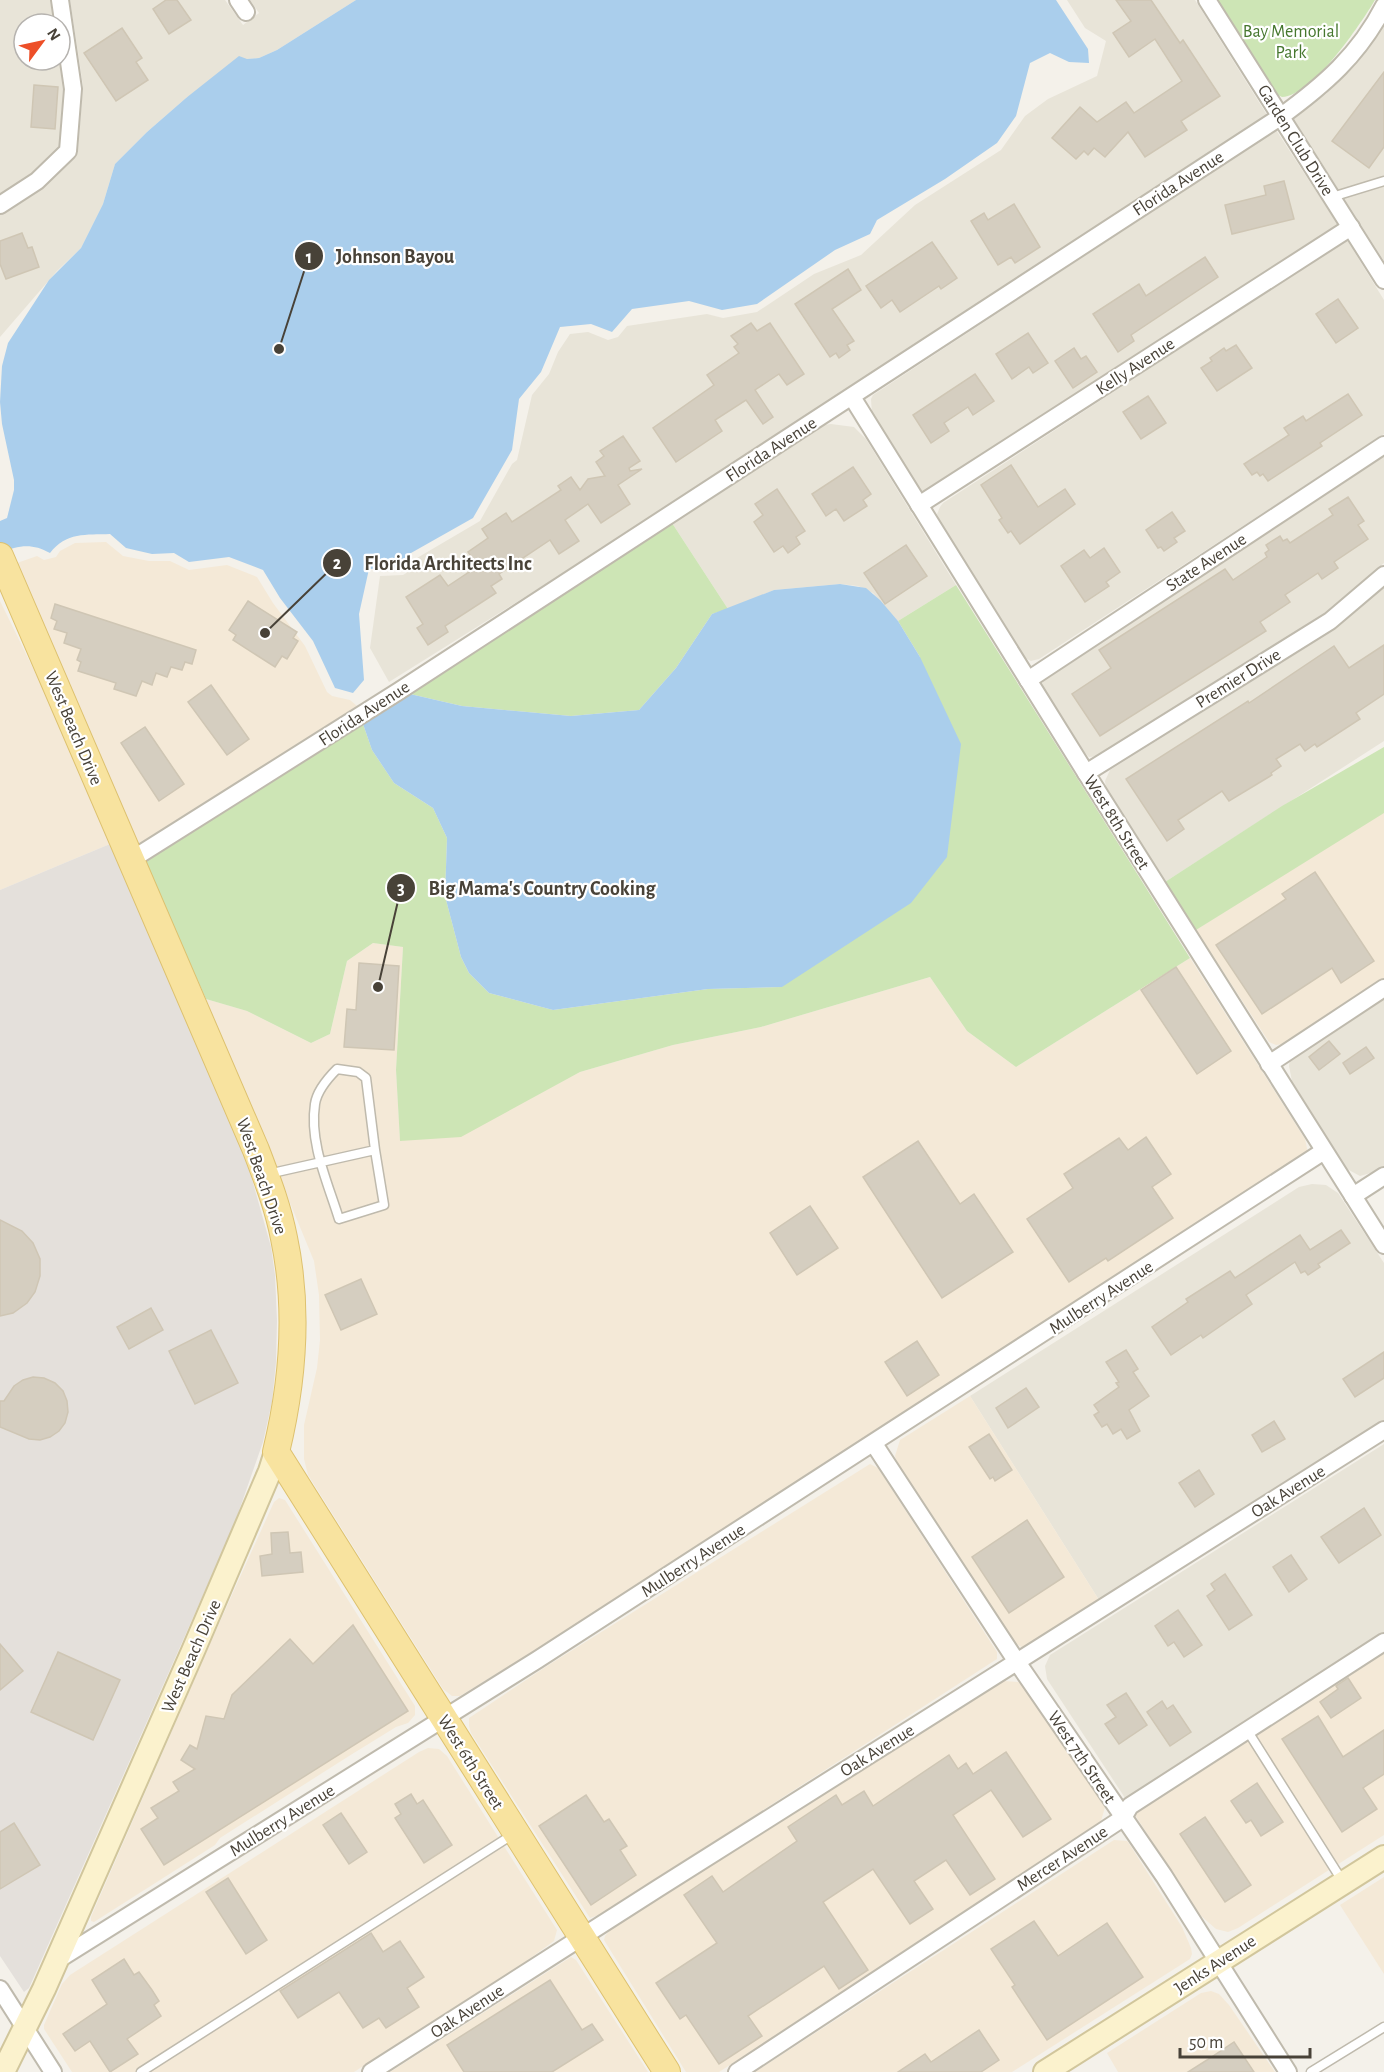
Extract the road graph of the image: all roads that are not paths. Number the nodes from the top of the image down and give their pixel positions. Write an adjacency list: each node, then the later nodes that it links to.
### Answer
1 (60, 0): 7 (street)
2 (1207, 0): 4 (street, Garden Club Drive)
3 (1384, 6): 4 (street, Florida Avenue)
4 (1280, 117): 6 (street, Garden Club Drive); 10 (street, Florida Avenue)
5 (1384, 181): 6 (lane)
6 (1332, 197): 8 (street, Garden Club Drive)
7 (0, 205)
8 (1351, 227): 9 (street, Garden Club Drive); 12 (street, Kelly Avenue)
9 (1384, 280)
10 (852, 397): 12 (street, West 8th Street); 17 (street, Florida Avenue)
11 (1384, 445): 15 (street, State Avenue)
12 (920, 505): 15 (street, West 8th Street)
13 (2, 560): 17 (main road, West Beach Drive)
14 (1384, 575): 16 (street, Premier Drive)
15 (1028, 680): 16 (street, West 8th Street)
16 (1086, 773): 19 (street, West 8th Street)
17 (131, 860): 23 (main road, West Beach Drive)
18 (1384, 988): 19 (street)
19 (1269, 1064): 21 (street, West 8th Street)
20 (375, 1150): 22 (lane); 22 (lane); 22 (lane)
21 (1324, 1151): 25 (street, West 8th Street); 28 (street, Mulberry Avenue)
22 (321, 1161): 23 (lane)
23 (266, 1174): 29 (main road, West Beach Drive)
24 (1384, 1176): 25 (street)
25 (1353, 1196): 26 (street, West 8th Street)
26 (1384, 1245)
27 (1384, 1430): 31 (street, Oak Avenue)
28 (874, 1444): 31 (street, West 7th Street); 32 (street, Mulberry Avenue)
29 (276, 1452): 32 (main road, West 6th Street); 39 (street, West Beach Drive)
30 (1384, 1642): 33 (street, Mercer Avenue)
31 (1017, 1662): 34 (street, West 7th Street); 38 (street, Oak Avenue)
32 (443, 1719): 35 (main road, West 6th Street); 39 (street, Mulberry Avenue)
33 (1247, 1730): 34 (street, Mercer Avenue); 37 (lane)
34 (1123, 1818): 40 (street, West 7th Street); 49 (street, Mercer Avenue)
35 (515, 1833): 38 (main road, West 6th Street); 46 (lane)
36 (1384, 1857): 37 (street, Jenks Avenue)
37 (1344, 1882): 40 (street, Jenks Avenue)
38 (582, 1937): 47 (street, Oak Avenue); 48 (main road, West 6th Street)
39 (56, 1961): 43 (street, West Beach Drive)
40 (1218, 1962): 50 (street, Jenks Avenue); 51 (street, West 7th Street)
41 (0, 1989): 43 (street)
42 (1384, 2026): 52 (lane)
43 (25, 2027): 44 (street, West Beach Drive); 45 (street)
44 (3, 2072)
45 (53, 2072)
46 (141, 2072)
47 (371, 2072)
48 (667, 2072)
49 (737, 2072)
50 (1045, 2072)
51 (1288, 2072)
52 (1311, 2072)

